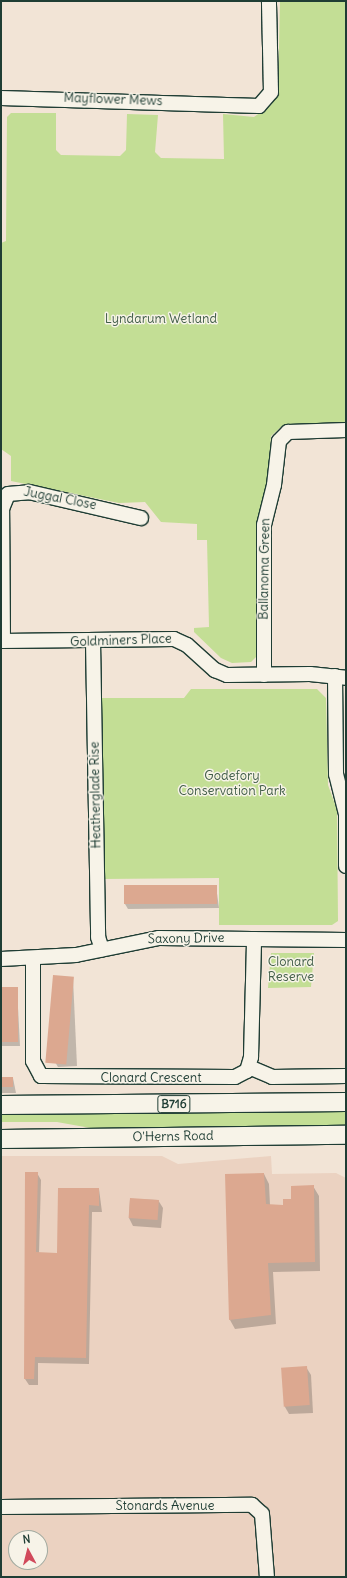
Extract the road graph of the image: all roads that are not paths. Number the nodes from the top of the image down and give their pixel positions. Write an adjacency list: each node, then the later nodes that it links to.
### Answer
1 (269, 1): 2 (street, Mayflower Mews)
2 (1, 98)
3 (346, 430): 7 (street, Ballanoma Green)
4 (141, 518): 5 (street, Juggal Close)
5 (2, 641): 6 (street, Goldminers Place)
6 (94, 641): 7 (street, Goldminers Place); 13 (street, Heatherglade Rise)
7 (264, 675): 8 (street, Goldminers Place)
8 (340, 677): 9 (street)
9 (345, 804): 10 (street)
10 (346, 866)
11 (254, 939): 12 (street, Saxony Drive); 13 (street, Saxony Drive); 16 (street)
12 (346, 940)
13 (102, 949): 15 (street, Saxony Drive)
14 (2, 958): 15 (street, Saxony Drive)
15 (33, 958): 16 (street, Clonard Crescent)
16 (249, 1067): 17 (street)
17 (346, 1076)
18 (346, 1102): 19 (main road, B716)
19 (1, 1105)
20 (346, 1135): 21 (main road, O'Herns Road)
21 (26, 1138): 22 (main road, O'Herns Road); 23 (street)
22 (1, 1139)
23 (1, 1142)
24 (1, 1507): 25 (street, Stonards Avenue)
25 (267, 1577)

